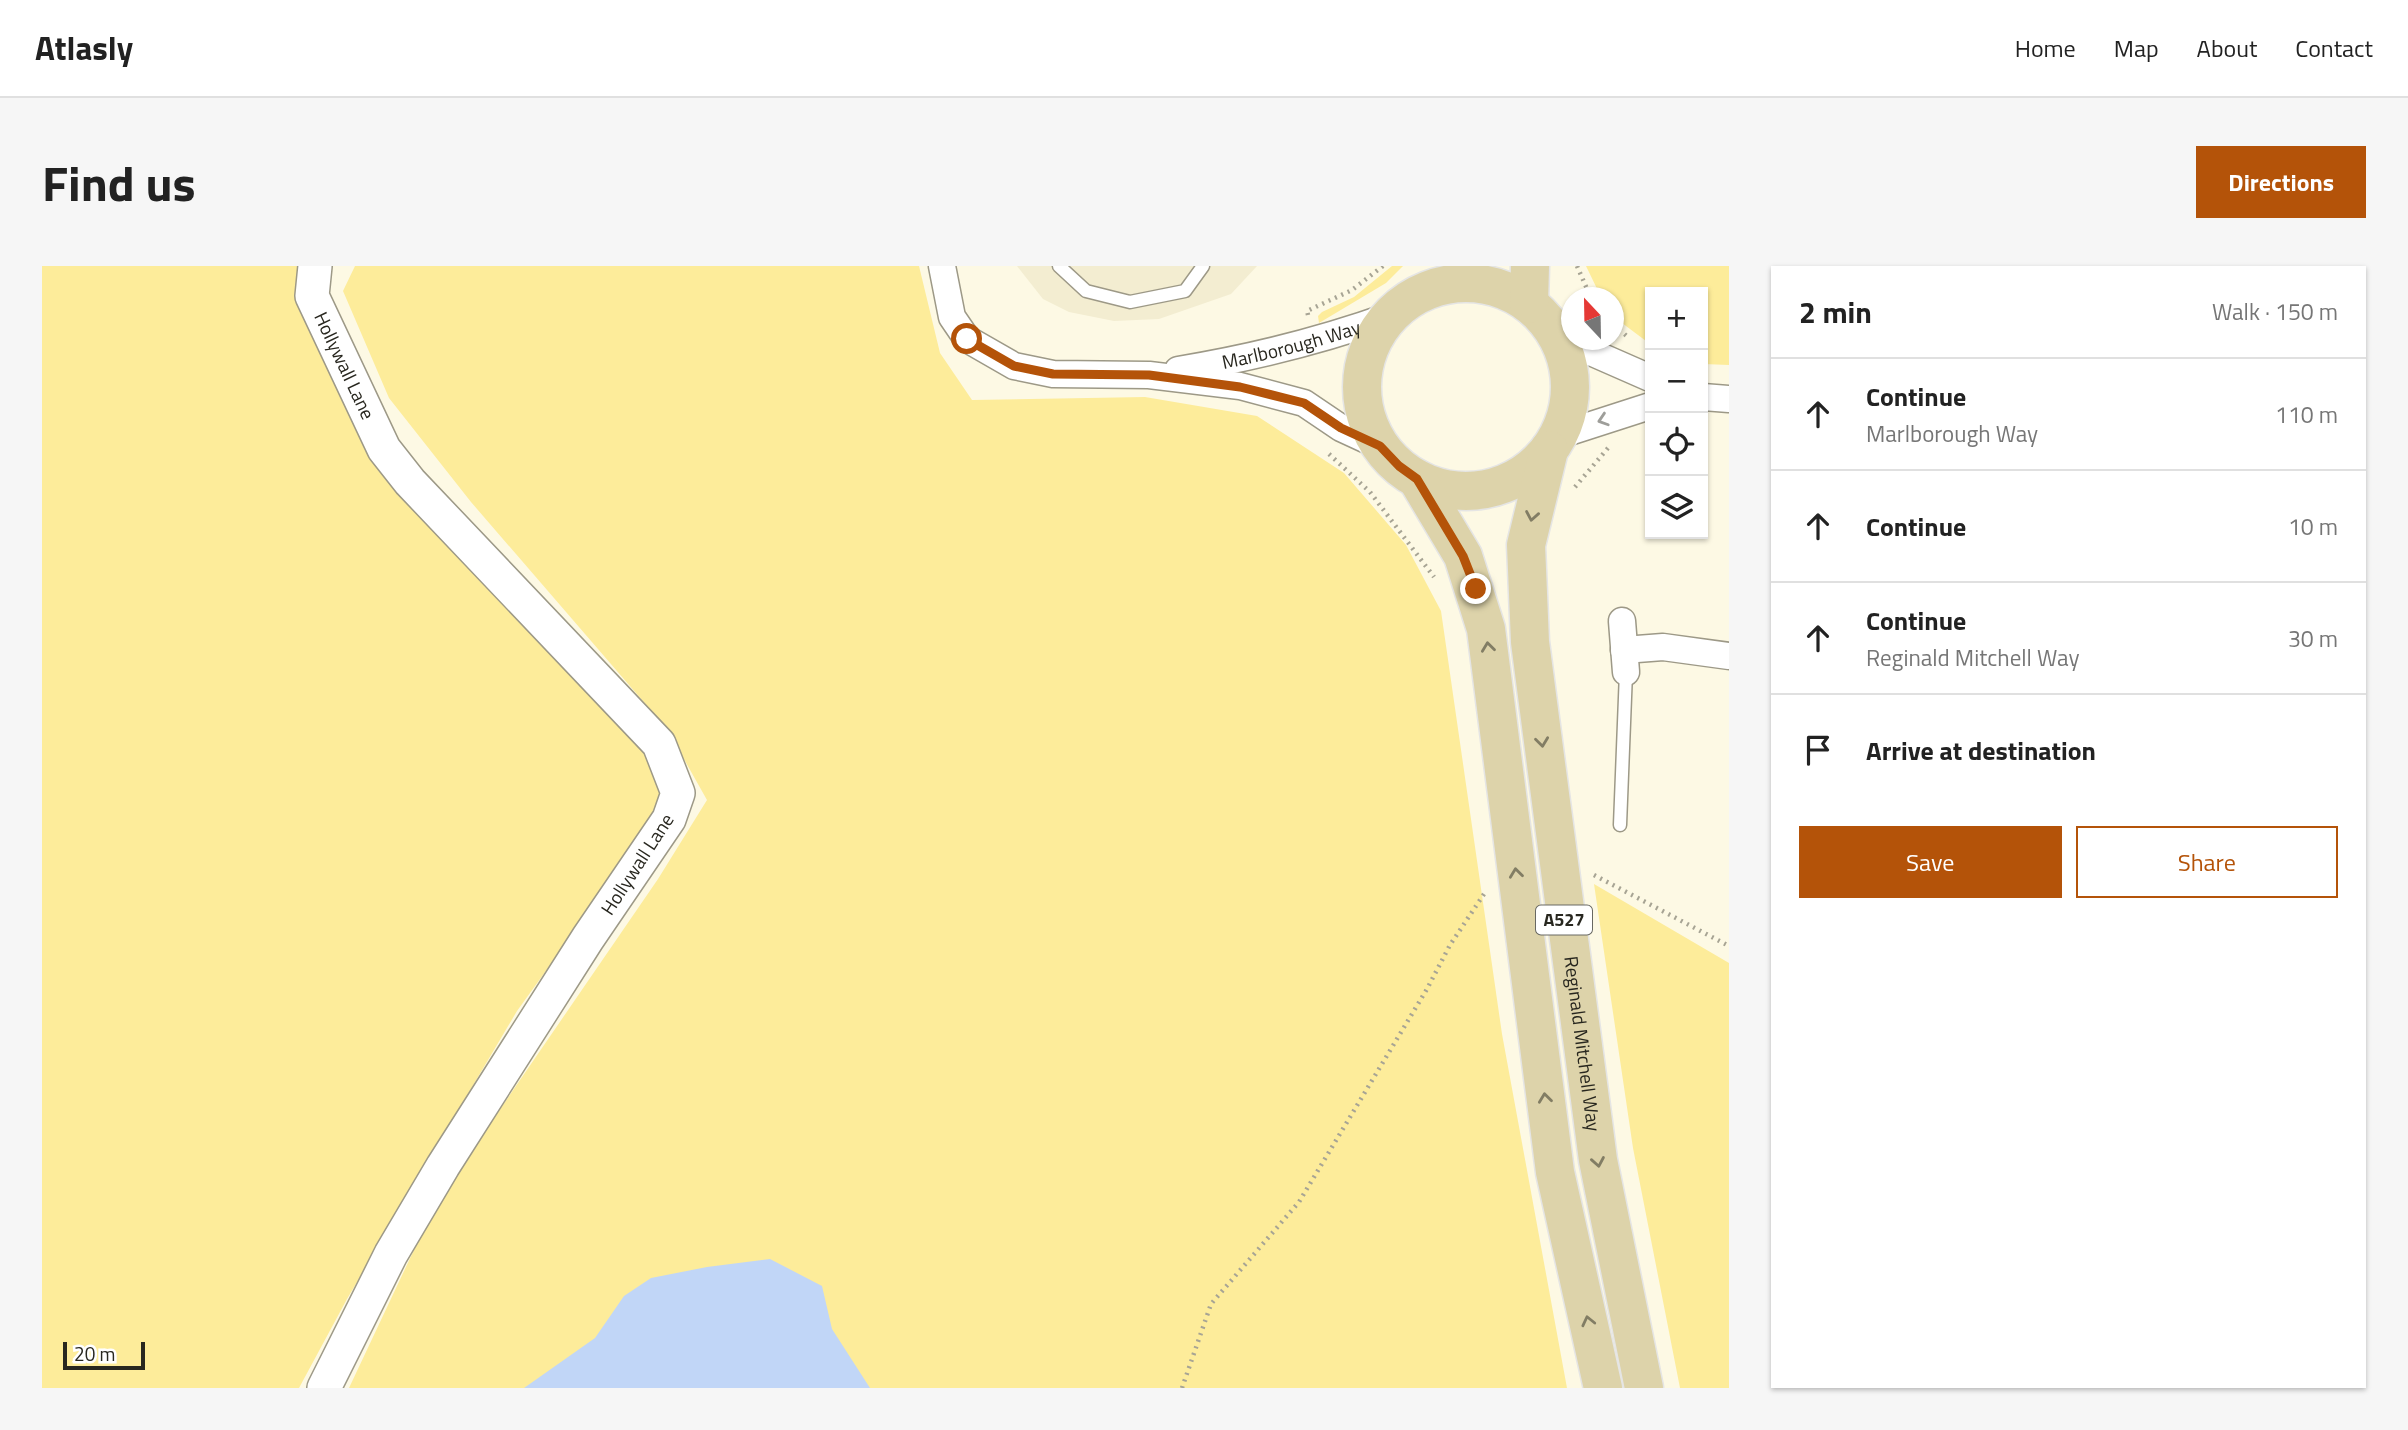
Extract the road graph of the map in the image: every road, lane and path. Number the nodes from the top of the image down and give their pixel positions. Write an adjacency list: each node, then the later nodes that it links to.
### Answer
1 (315, 266): 29 (street, Hollywall Lane)
2 (942, 266): 12 (street, Marlborough Way)
3 (1059, 266): 4 (lane)
4 (1203, 266)
5 (1384, 266): 10 (path)
6 (1530, 266): 11 (main road)
7 (1577, 266): 8 (path)
8 (1586, 287)
9 (1415, 292): 11 (main road); 12 (street, Marlborough Way); 19 (main road)
10 (1310, 321)
11 (1555, 326): 13 (street); 17 (main road)
12 (1149, 375): 19 (street, Marlborough Way)
13 (1645, 376)
14 (1708, 397): 15 (street)
15 (1729, 399)
16 (1645, 409): 17 (street, one-way to 17)
17 (1553, 443): 20 (main road); 32 (main road, Reginald Mitchell Way / A527, one-way to 32)
18 (1613, 443): 21 (path)
19 (1380, 446): 20 (main road)
20 (1417, 479): 31 (main road, A527, one-way to 20)
21 (1570, 495)
22 (1622, 621): 24 (street)
23 (1729, 656): 24 (street)
24 (1625, 661): 25 (lane)
25 (1620, 825)
26 (1492, 882): 30 (path)
27 (1588, 884): 28 (path)
28 (1729, 946)
29 (324, 1388)
30 (1182, 1388)
31 (1602, 1388)
32 (1644, 1388)

